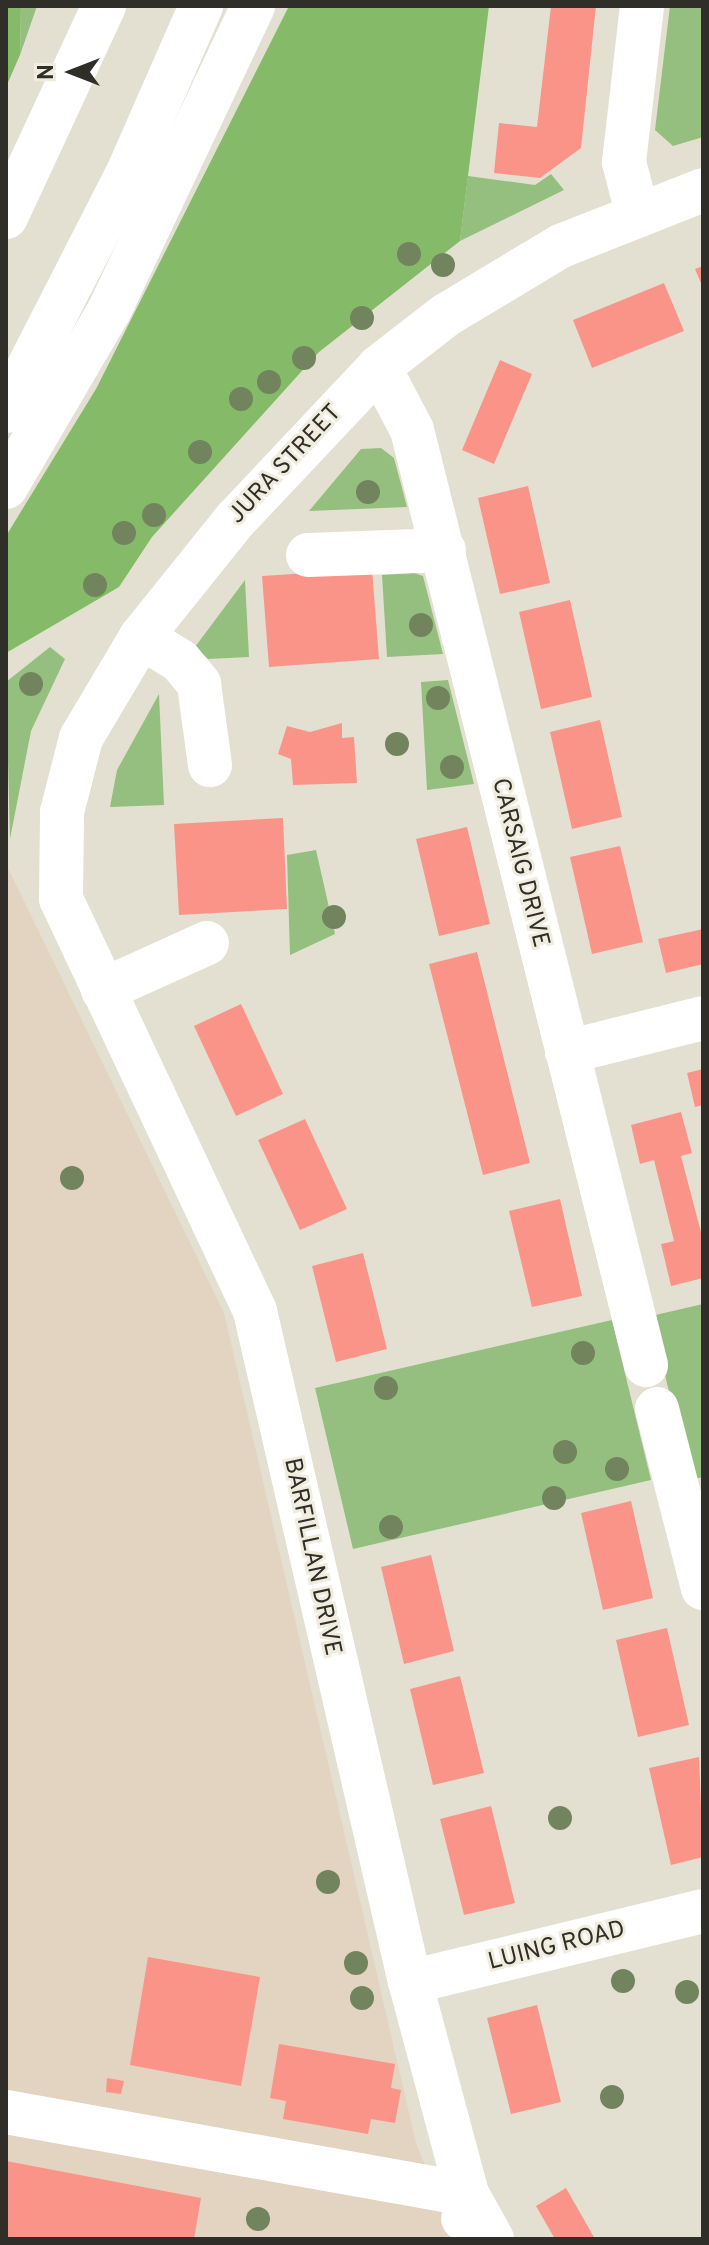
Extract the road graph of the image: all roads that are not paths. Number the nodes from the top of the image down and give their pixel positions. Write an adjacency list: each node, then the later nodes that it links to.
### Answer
1 (90, 6): 6 (main road)
2 (104, 6): 6 (main road)
3 (201, 6): 11 (main road)
4 (253, 6): 12 (main road)
5 (642, 6): 8 (main road)
6 (55, 123): 9 (main road)
7 (703, 190): 8 (main road, JURA STREET)
8 (637, 212): 10 (main road, JURA STREET)
9 (6, 217)
10 (379, 367): 13 (main road, CARSAIG DRIVE); 15 (main road, JURA STREET)
11 (6, 411)
12 (6, 487)
13 (444, 550): 14 (main road); 21 (main road, CARSAIG DRIVE)
14 (308, 555)
15 (141, 637): 16 (main road); 17 (main road, JURA STREET)
16 (210, 765)
17 (61, 899): 19 (main road, BARFILLAN DRIVE)
18 (207, 943): 19 (main road)
19 (103, 990): 26 (main road, BARFILLAN DRIVE)
20 (703, 1018): 21 (main road)
21 (567, 1052): 22 (main road, CARSAIG DRIVE)
22 (646, 1365)
23 (657, 1409): 24 (main road)
24 (703, 1588)
25 (703, 1911): 26 (main road, LUING ROAD)
26 (410, 1982): 28 (main road, BARFILLAN DRIVE)
27 (6, 2112): 28 (main road)
28 (467, 2194): 29 (main road); 30 (main road, BARFILLAN DRIVE)
29 (459, 2239)
30 (492, 2239)

